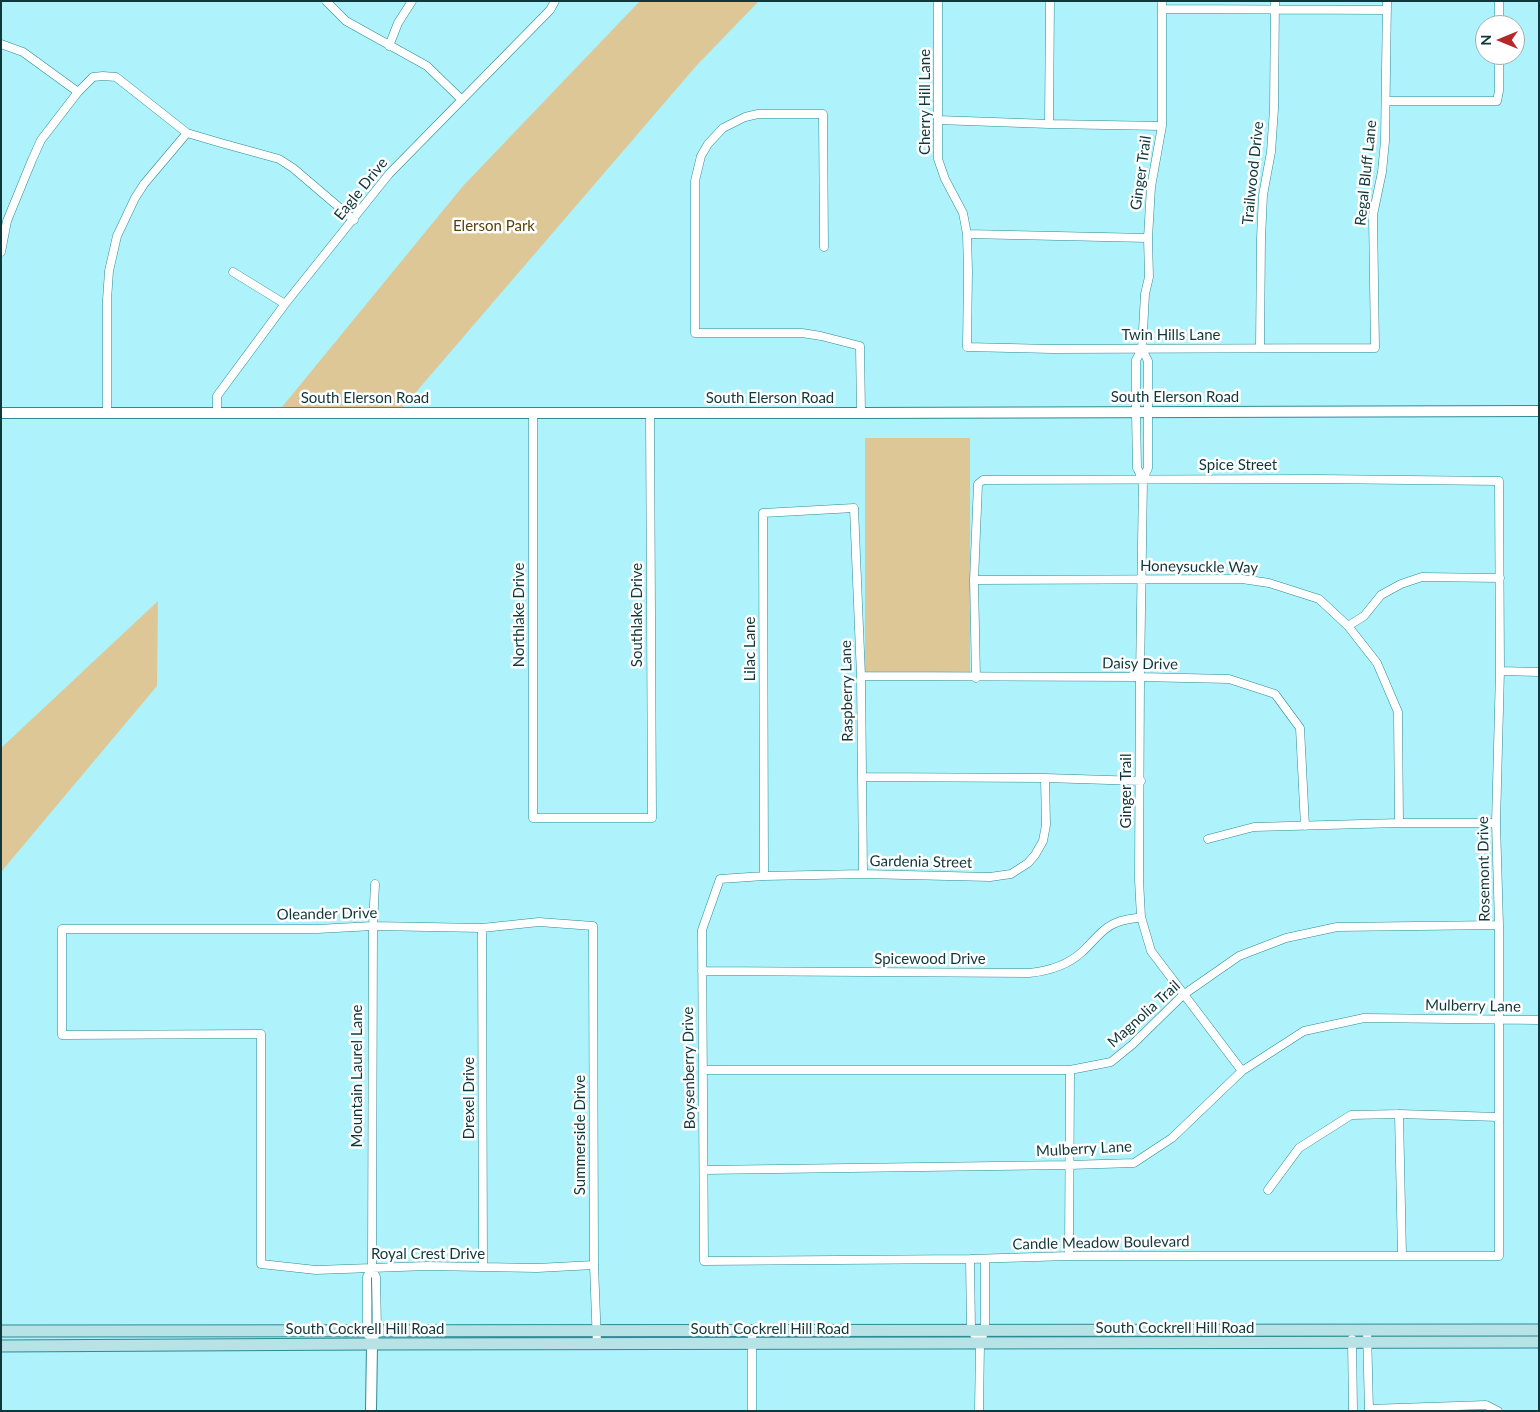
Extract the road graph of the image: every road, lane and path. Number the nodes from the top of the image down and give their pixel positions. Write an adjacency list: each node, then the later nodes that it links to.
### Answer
1 (326, 1): 13 (street)
2 (412, 1): 13 (street)
3 (555, 1): 16 (street, Eagle Drive)
4 (938, 1): 18 (street, Cherry Hill Lane)
5 (1050, 1): 19 (street)
6 (1387, 1): 10 (street, Regal Bluff Lane)
7 (1499, 1): 11 (street)
8 (1162, 5): 9 (street); 20 (street, Ginger Trail)
9 (1275, 5): 10 (street); 30 (street, Trailwood Drive)
10 (1387, 10): 17 (street, Regal Bluff Lane)
11 (1499, 15)
12 (1, 44): 15 (street)
13 (389, 46): 16 (street)
14 (1499, 65): 17 (street)
15 (78, 92): 21 (street); 26 (street)
16 (462, 100): 22 (street, Eagle Drive)
17 (1386, 101): 31 (street, Regal Bluff Lane)
18 (938, 120): 19 (street); 23 (street, Cherry Hill Lane)
19 (1049, 124): 20 (street)
20 (1162, 126): 24 (street, Ginger Trail)
21 (187, 133): 22 (street); 34 (street)
22 (354, 220): 28 (street, Eagle Drive)
23 (967, 234): 24 (street); 29 (street, Cherry Hill Lane)
24 (1148, 238): 32 (street, Ginger Trail)
25 (824, 247): 41 (street)
26 (1, 252)
27 (233, 272): 28 (street)
28 (285, 304): 39 (street, Eagle Drive)
29 (967, 347): 32 (street, Twin Hills Lane)
30 (1260, 348): 31 (street, Twin Hills Lane); 32 (street, Twin Hills Lane)
31 (1375, 348)
32 (1142, 349): 36 (street, Ginger Trail); 37 (street, Ginger Trail)
33 (1539, 411): 37 (street, South Elerson Road)
34 (107, 412): 38 (street, South Elerson Road); 39 (street, South Elerson Road)
35 (533, 412): 39 (street, South Elerson Road); 40 (street, South Elerson Road); 57 (street, Northlake Drive)
36 (1136, 412): 37 (street, South Elerson Road); 41 (street, South Elerson Road); 42 (street, Ginger Trail)
37 (1148, 412): 42 (street, Ginger Trail)
38 (1, 413)
39 (217, 413)
40 (650, 413): 41 (street, South Elerson Road); 57 (street, Southlake Drive)
41 (861, 413)
42 (1143, 479): 43 (street, Spice Street); 46 (street, Spice Street); 47 (street, Ginger Trail)
43 (1499, 481): 45 (street, Rosemont Drive)
44 (854, 508): 51 (street, Raspberry Lane); 63 (street, Lilac Lane)
45 (1500, 578): 48 (street); 49 (street, Rosemont Drive)
46 (974, 580): 47 (street, Honeysuckle Way); 53 (street)
47 (1142, 580): 48 (street, Honeysuckle Way); 52 (street, Ginger Trail)
48 (1348, 626): 59 (street, Honeysuckle Way)
49 (1500, 671): 50 (street); 58 (street, Rosemont Drive)
50 (1539, 672)
51 (861, 676): 53 (street, Daisy Drive); 54 (street, Raspberry Lane)
52 (1140, 677): 53 (street, Daisy Drive); 56 (street, Ginger Trail); 60 (street, Daisy Drive)
53 (976, 678)
54 (862, 778): 55 (street); 62 (street, Raspberry Lane)
55 (1045, 778): 56 (street); 62 (street, Gardenia Street)
56 (1141, 781): 66 (street, Ginger Trail)
57 (652, 818)
58 (1496, 822): 59 (street); 67 (street, Rosemont Drive)
59 (1399, 823): 60 (street)
60 (1305, 826): 61 (street)
61 (1208, 839)
62 (863, 874): 63 (street, Gardenia Street)
63 (764, 876): 64 (street, Gardenia Street)
64 (720, 879): 71 (street, Boysenberry Drive)
65 (375, 884): 68 (street, Mountain Laurel Lane)
66 (1141, 917): 71 (street, Spicewood Drive); 72 (street, Ginger Trail)
67 (1499, 925): 72 (street, Magnolia Trail); 73 (street, Rosemont Drive)
68 (373, 926): 70 (street, Oleander Drive); 89 (street, Oleander Drive); 92 (street, Mountain Laurel Lane)
69 (593, 926): 70 (street, Oleander Drive); 90 (street, Summerside Drive)
70 (482, 928): 91 (street, Drexel Drive)
71 (702, 971): 75 (street, Boysenberry Drive)
72 (1183, 995): 76 (street, Magnolia Trail); 77 (street, Ginger Trail)
73 (1499, 1020): 74 (street, Mulberry Lane); 77 (street, Mulberry Lane); 79 (street, Rosemont Drive)
74 (1539, 1020)
75 (704, 1070): 76 (street, Magnolia Trail); 81 (street, Boysenberry Drive)
76 (1070, 1070): 80 (street)
77 (1242, 1071): 80 (street, Mulberry Lane)
78 (1399, 1114): 79 (street); 82 (street); 84 (street)
79 (1499, 1117): 85 (street, Rosemont Drive)
80 (1069, 1165): 81 (street, Mulberry Lane); 83 (street)
81 (704, 1170): 88 (street, Boysenberry Drive)
82 (1268, 1190)
83 (1069, 1256): 84 (street, Candle Meadow Boulevard); 87 (street, Candle Meadow Boulevard)
84 (1402, 1256): 85 (street, Candle Meadow Boulevard)
85 (1499, 1256)
86 (970, 1259): 87 (street, Candle Meadow Boulevard); 88 (street, Candle Meadow Boulevard); 98 (street)
87 (985, 1259): 99 (street)
88 (704, 1261)
89 (261, 1264): 92 (street, Royal Crest Drive)
90 (594, 1265): 91 (street, Royal Crest Drive); 96 (street, Summerside Drive)
91 (483, 1267): 92 (street, Royal Crest Drive)
92 (372, 1268): 95 (street, Mountain Laurel Lane)
93 (1182, 1329): 94 (main road, South Cockrell Hill Road); 99 (main road, South Cockrell Hill Road); 106 (main road)
94 (1352, 1329): 100 (main road, South Cockrell Hill Road); 103 (street)
95 (372, 1330): 96 (main road, South Cockrell Hill Road); 102 (main road, South Cockrell Hill Road); 108 (street, Mountain Laurel Lane)
96 (597, 1330): 97 (main road, South Cockrell Hill Road); 109 (street, Summerside Drive)
97 (752, 1330): 98 (main road, South Cockrell Hill Road); 110 (street)
98 (971, 1330): 99 (main road, South Cockrell Hill Road); 105 (street)
99 (985, 1330): 105 (street)
100 (1367, 1330): 101 (main road, South Cockrell Hill Road); 107 (street)
101 (1539, 1330)
102 (1, 1331)
103 (1352, 1342): 106 (main road, South Cockrell Hill Road); 107 (main road, South Cockrell Hill Road); 116 (street)
104 (1539, 1342): 107 (main road, South Cockrell Hill Road)
105 (980, 1343): 106 (main road, South Cockrell Hill Road); 110 (main road, South Cockrell Hill Road); 115 (street)
106 (1182, 1343)
107 (1367, 1343): 112 (street)
108 (372, 1344): 109 (main road, South Cockrell Hill Road); 111 (main road, South Cockrell Hill Road); 113 (street, Mountain Laurel Lane)
109 (597, 1344): 110 (main road, South Cockrell Hill Road)
110 (752, 1344): 114 (street)
111 (1, 1346)
112 (1369, 1410): 117 (street)
113 (371, 1411)
114 (752, 1411)
115 (980, 1411)
116 (1353, 1411)
117 (1498, 1411)

